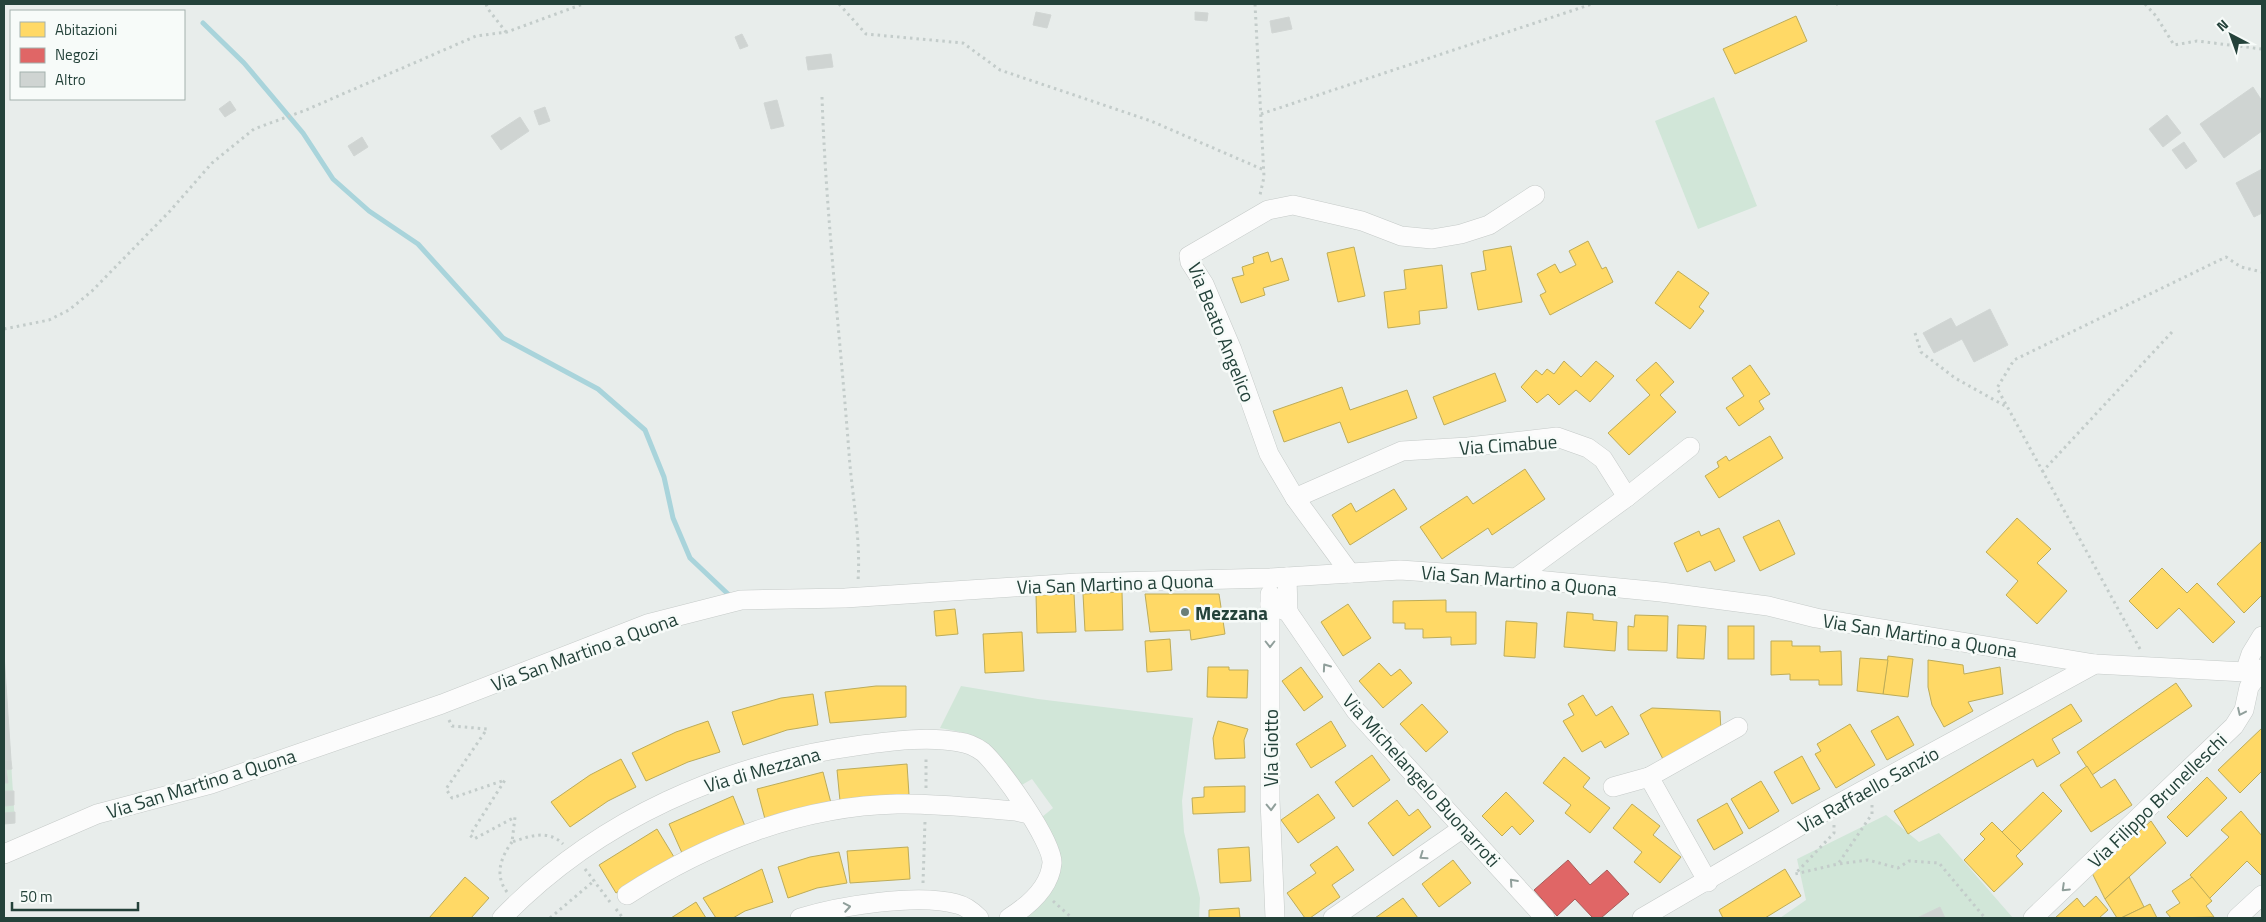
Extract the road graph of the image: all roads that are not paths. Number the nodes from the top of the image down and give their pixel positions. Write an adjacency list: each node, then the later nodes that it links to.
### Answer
1 (1535, 195): 4 (street, Via Beato Angelico)
2 (1690, 447): 3 (street)
3 (1627, 497): 4 (street, Via Cimabue); 6 (street)
4 (1295, 498): 5 (street, Via Beato Angelico)
5 (1350, 573): 6 (street, Via San Martino a Quona); 7 (street, Via San Martino a Quona)
6 (1516, 578): 10 (street, Via San Martino a Quona)
7 (1274, 588): 8 (street); 8 (street); 17 (street, Via San Martino a Quona); 25 (street, Via Giotto, one-way to 25)
8 (1288, 612): 16 (street, Via Michelangelo Buonarroti, one-way to 8)
9 (2262, 636): 11 (street, Via Filippo Brunelleschi)
10 (2095, 664): 11 (street, Via San Martino a Quona); 18 (street, Via Raffaello Sanzio)
11 (2256, 670): 29 (street, Via Filippo Brunelleschi, one-way to 29)
12 (1738, 727): 13 (street)
13 (1649, 778): 14 (street); 18 (street)
14 (1613, 786)
15 (1029, 814): 19 (street); 21 (street, Via di Mezzana); 24 (street, Via di Mezzana)
16 (1463, 828): 26 (street, one-way to 26); 27 (street, Via Michelangelo Buonarroti, one-way to 16)
17 (4, 854)
18 (1708, 882): 28 (street, Via Raffaello Sanzio)
19 (627, 895)
20 (2262, 895): 30 (street)
21 (502, 918)
22 (800, 918): 23 (street, one-way to 23)
23 (979, 918)
24 (1009, 918)
25 (1275, 918)
26 (1333, 918)
27 (1545, 918)
28 (1642, 918)
29 (2032, 918)
30 (2237, 918)

